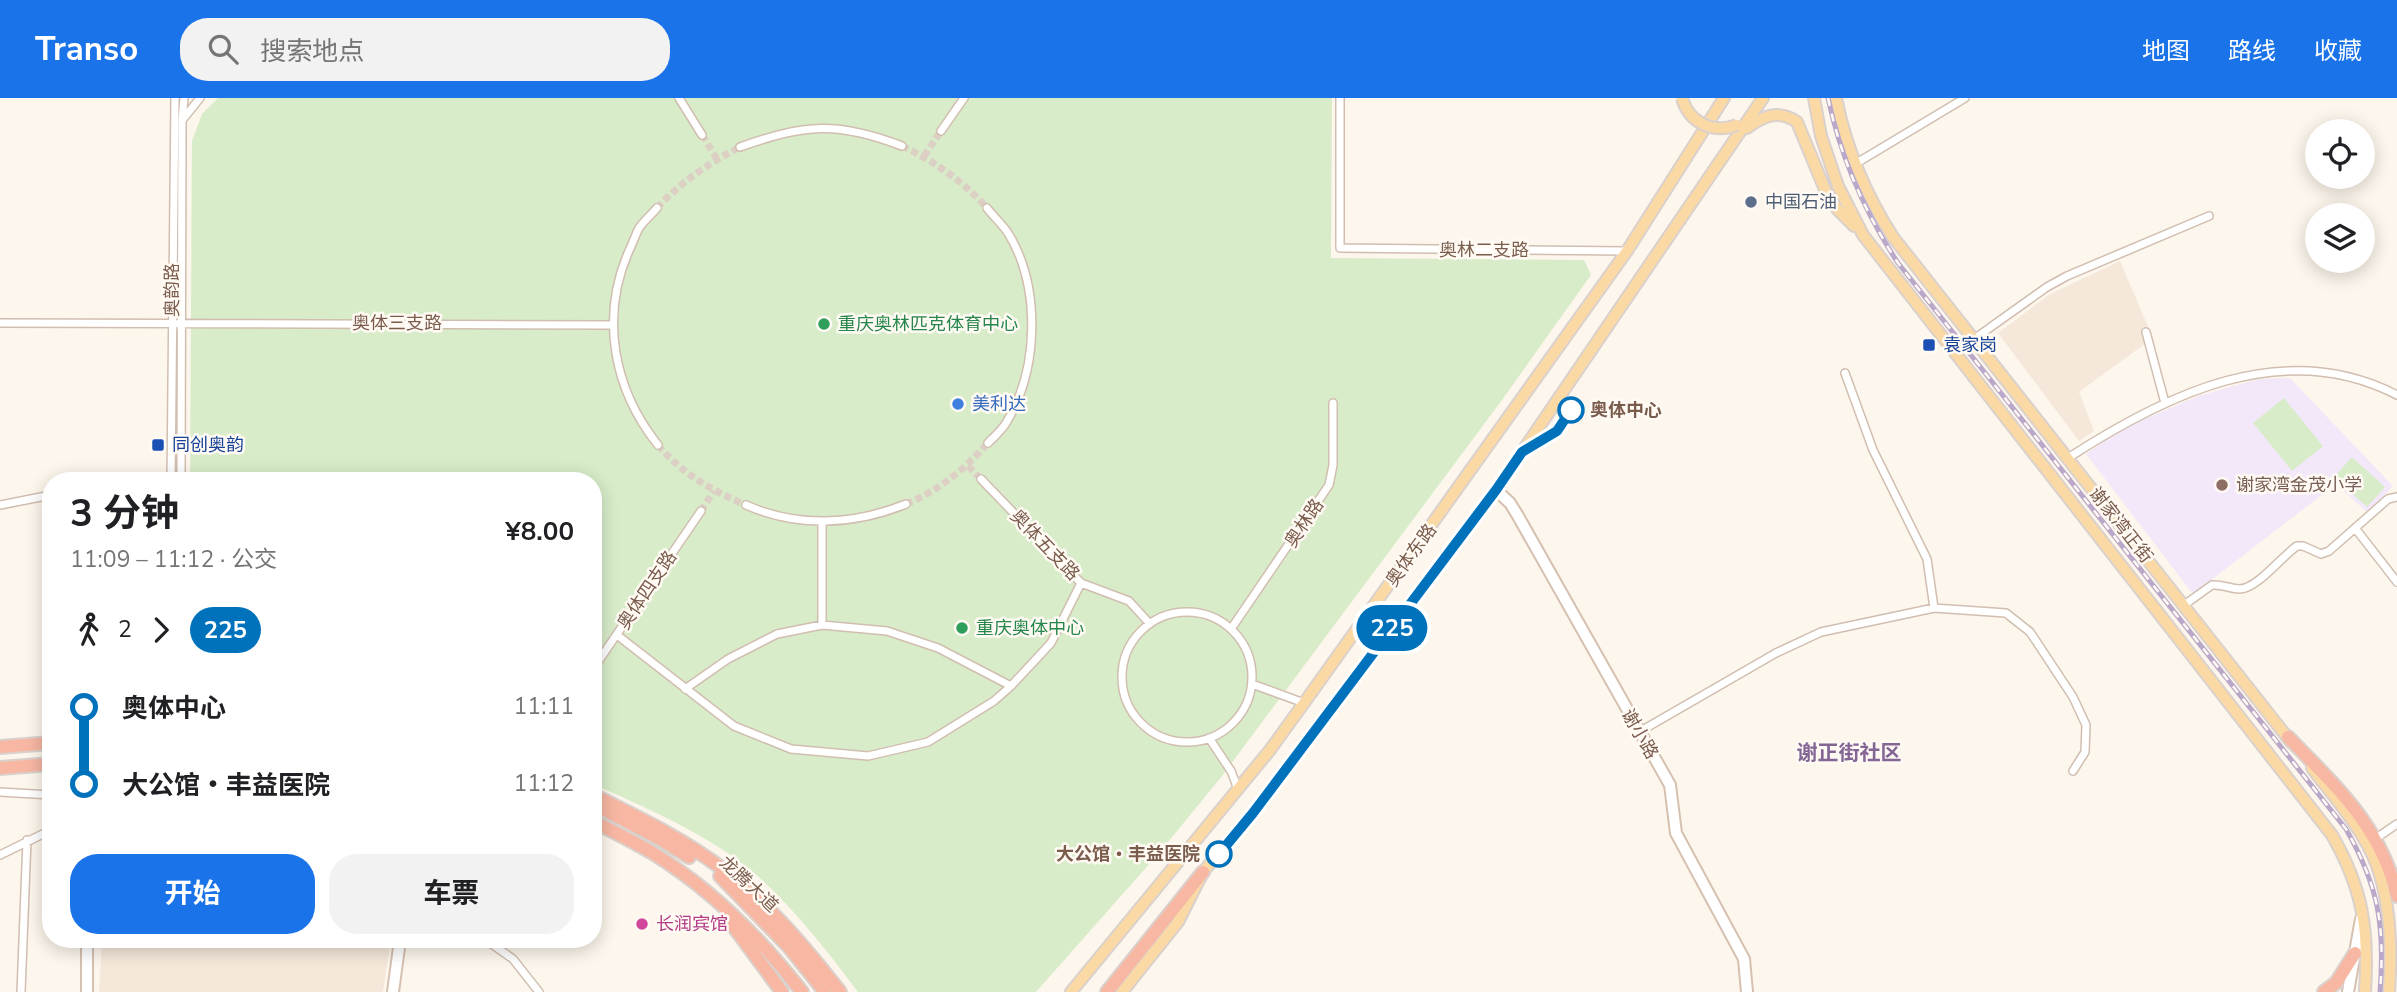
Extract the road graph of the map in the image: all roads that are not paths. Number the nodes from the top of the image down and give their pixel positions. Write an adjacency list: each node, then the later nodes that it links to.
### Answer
1 (173, 98): 13 (street)
2 (184, 98): 13 (street, 奥韵路)
3 (200, 98): 13 (street)
4 (679, 98): 16 (street)
5 (964, 98): 15 (street)
6 (1340, 98): 24 (street, 奥林二支路)
7 (1682, 98): 14 (main road, bridge)
8 (1724, 98): 24 (main road, 奥体东路)
9 (1763, 98): 14 (main road)
10 (1814, 98): 23 (main road, 谢家湾正街)
11 (1836, 98): 19 (main road, 谢家湾正街)
12 (1965, 98): 19 (street)
13 (177, 121): 25 (street, 奥韵路); 26 (street, 奥韵路)
14 (1738, 130): 23 (main road); 41 (main road, 奥体东路)
15 (941, 131)
16 (702, 135)
17 (902, 146): 18 (street)
18 (740, 147)
19 (1855, 164): 30 (main road, 谢家湾正街)
20 (657, 208): 28 (street)
21 (987, 208): 35 (street)
22 (2209, 216): 30 (street)
23 (1863, 235): 87 (main road, 谢家湾正街)
24 (1627, 251): 62 (main road, 奥体东路)
25 (172, 322): 26 (street, 奥体三支路); 27 (street, 奥体三支路); 38 (street, 奥韵路)
26 (182, 322): 28 (street, 奥体三支路); 39 (street, 奥韵路)
27 (0, 323)
28 (612, 324): 36 (street)
29 (2146, 332): 34 (street)
30 (1975, 339): 37 (main road, 谢家湾正街)
31 (1845, 373): 53 (street)
32 (2397, 395): 34 (street)
33 (1333, 403): 56 (street, 奥林路)
34 (2165, 403): 37 (street)
35 (988, 443)
36 (658, 445)
37 (2068, 458): 52 (main road, 谢家湾正街)
38 (171, 472)
39 (181, 472)
40 (981, 479): 51 (street, 奥体五支路)
41 (1496, 490): 63 (street, 谢小路); 84 (main road, 奥体东路)
42 (42, 497): 45 (street)
43 (2397, 498): 49 (street)
44 (906, 504): 48 (street)
45 (0, 505)
46 (746, 505): 48 (street)
47 (701, 511): 57 (street, 奥体四支路)
48 (822, 523): 55 (street)
49 (2355, 528): 50 (street); 52 (street)
50 (2397, 582)
51 (1081, 583): 54 (street, 奥体五支路); 60 (street)
52 (2184, 606): 64 (main road, 谢家湾正街)
53 (1934, 608): 63 (street); 70 (street)
54 (1150, 624): 56 (street); 65 (street)
55 (822, 625): 60 (street); 61 (street)
56 (1231, 629): 59 (street)
57 (617, 635): 58 (street, 奥体四支路); 61 (street)
58 (602, 656)
59 (1252, 684): 62 (street); 65 (street)
60 (1010, 686): 61 (street)
61 (685, 689)
62 (1304, 703): 71 (main road, 奥体东路)
63 (1639, 732): 104 (street, 谢小路)
64 (2288, 737): 81 (highway); 92 (main road, 谢家湾正街)
65 (1209, 738): 71 (street)
66 (42, 744): 67 (highway)
67 (3, 747)
68 (42, 765): 69 (highway)
69 (3, 768)
70 (2073, 771)
71 (1238, 789): 101 (main road, 奥体东路)
72 (0, 792): 73 (street)
73 (42, 794)
74 (602, 800): 100 (highway)
75 (602, 806): 77 (street)
76 (602, 809): 77 (highway, 龙腾大道)
77 (609, 813): 99 (highway, 龙腾大道)
78 (2397, 824): 81 (street)
79 (602, 826): 85 (highway, 龙腾大道)
80 (42, 834): 82 (street)
81 (2375, 839): 86 (highway)
82 (27, 840): 83 (street); 93 (street)
83 (0, 855)
84 (1203, 872): 102 (highway); 103 (main road, 奥体东路)
85 (706, 891): 97 (highway); 98 (highway, 龙腾大道)
86 (2397, 895)
87 (2363, 911): 91 (street, 谢家湾正街); 107 (main road, 谢家湾正街)
88 (87, 948): 94 (street)
89 (399, 948): 95 (street)
90 (497, 948): 96 (street)
91 (2355, 953): 105 (highway); 106 (street, 谢家湾正街)
92 (2391, 957): 108 (main road, 谢家湾正街); 109 (street, 谢家湾正街)
93 (21, 992)
94 (87, 992)
95 (393, 992)
96 (540, 992)
97 (782, 992)
98 (802, 992)
99 (825, 992)
100 (840, 992)
101 (1071, 992)
102 (1107, 992)
103 (1122, 992)
104 (1747, 992)
105 (2324, 992)
106 (2348, 992)
107 (2365, 992)
108 (2389, 992)
109 (2395, 992)

